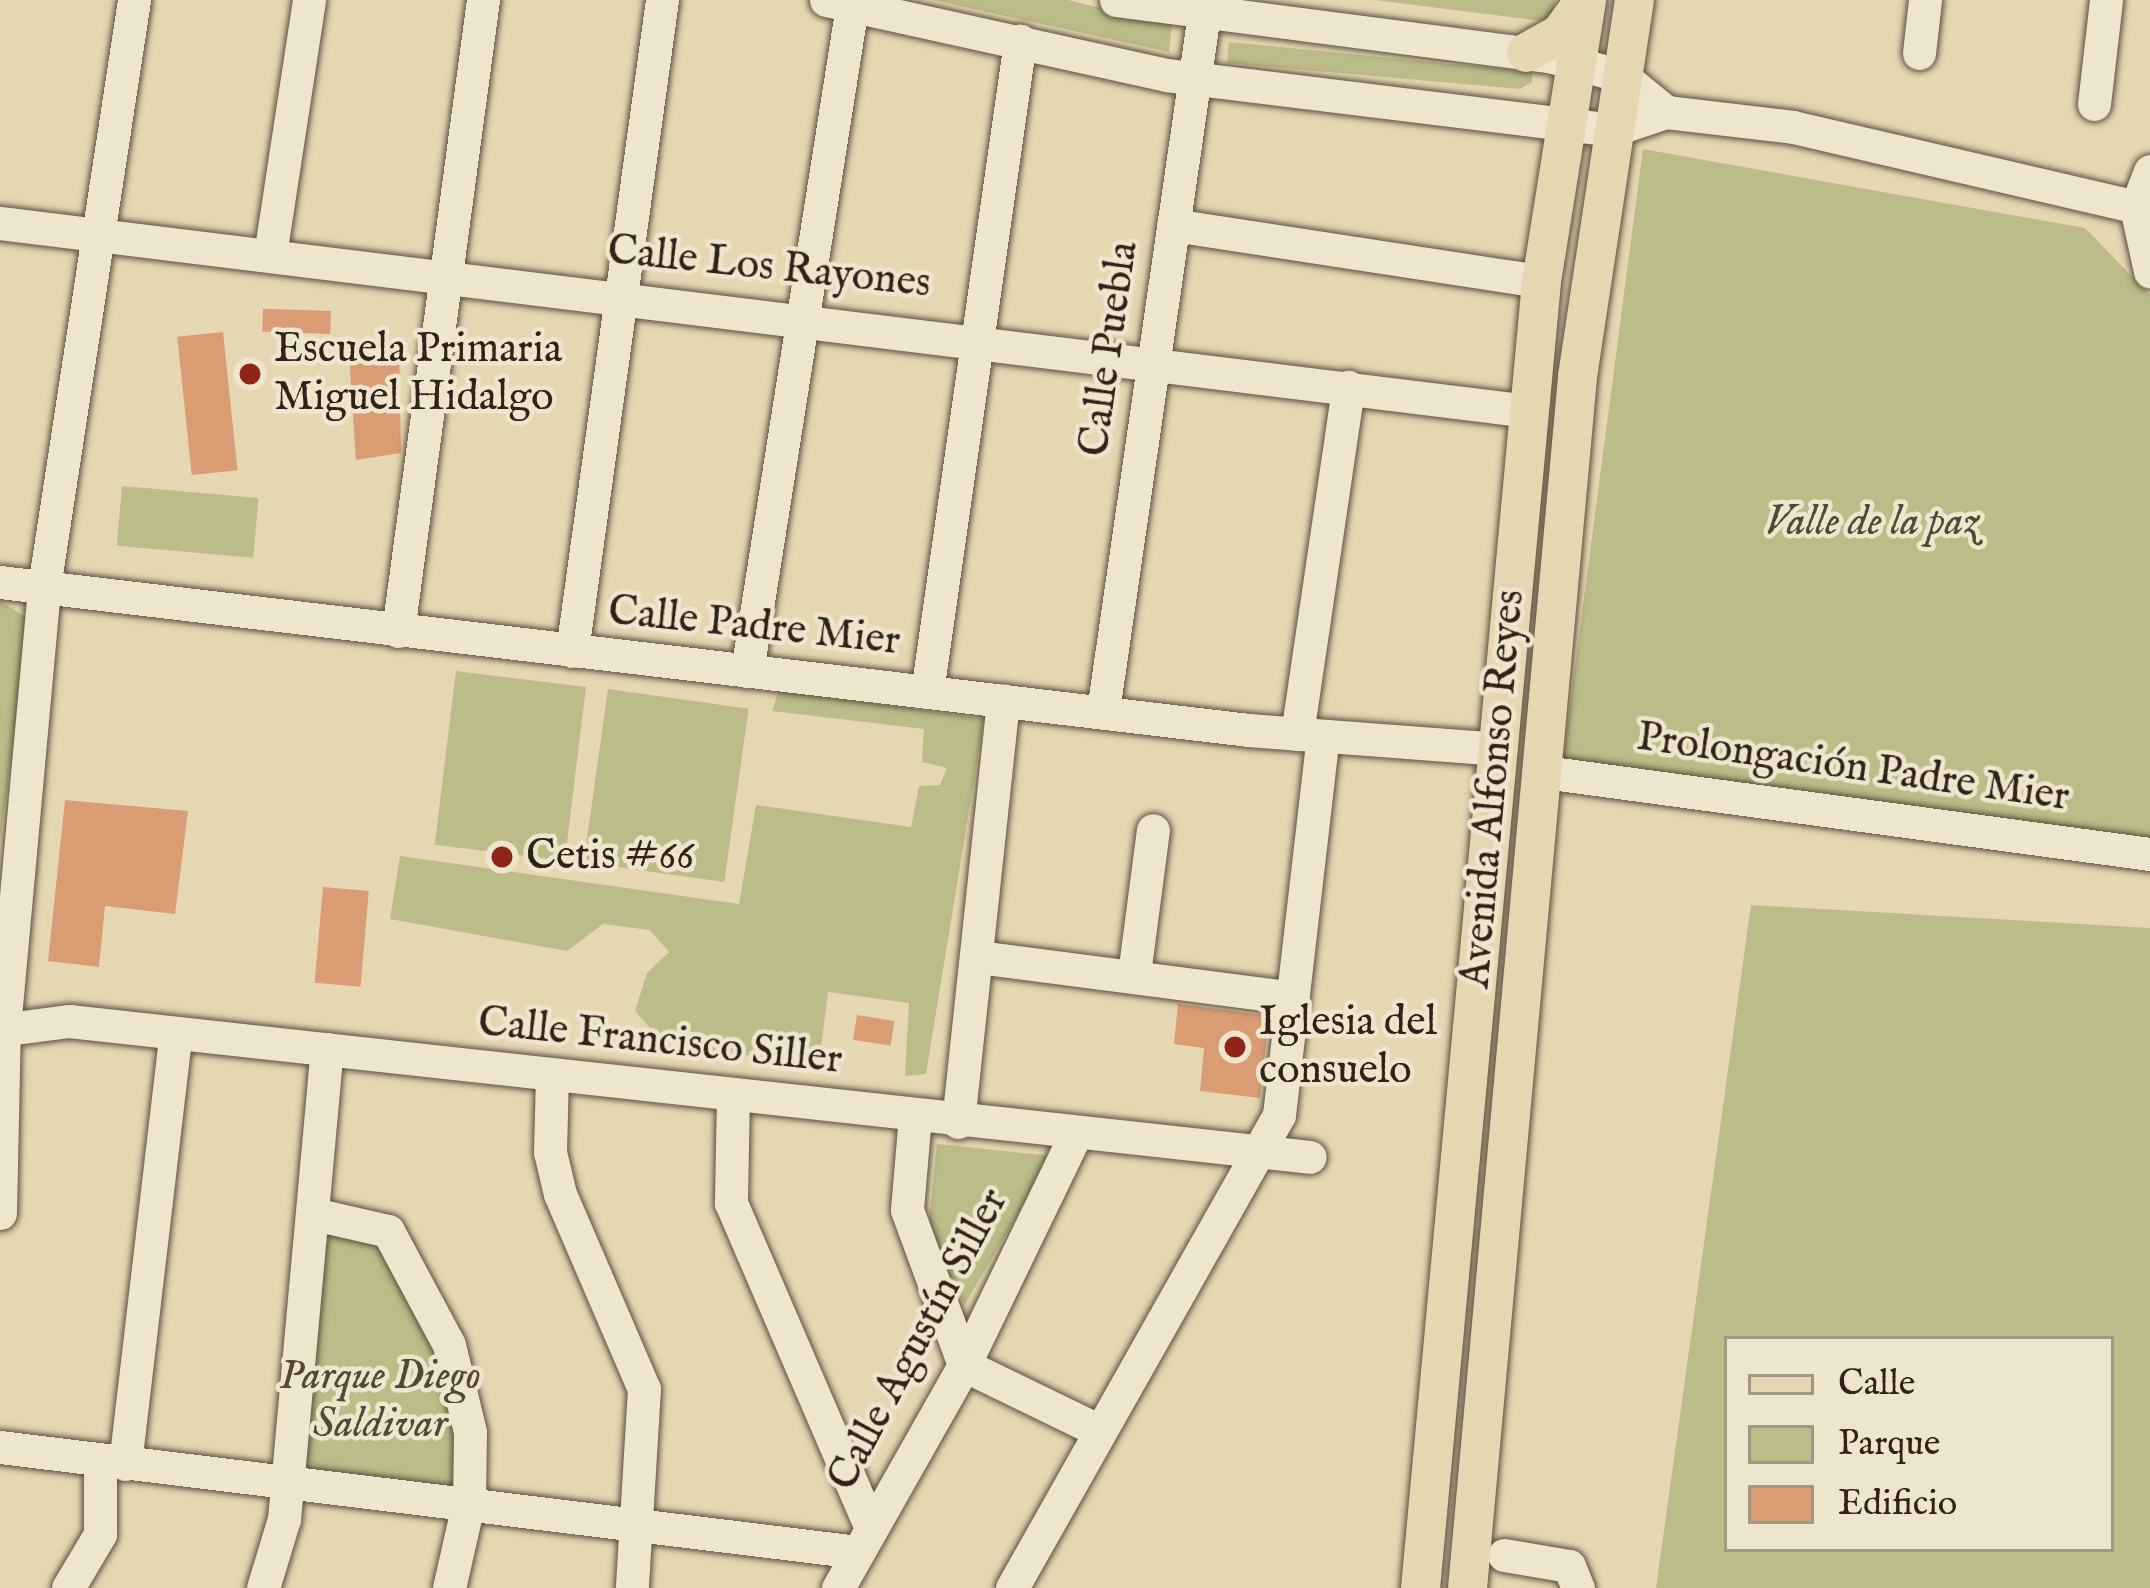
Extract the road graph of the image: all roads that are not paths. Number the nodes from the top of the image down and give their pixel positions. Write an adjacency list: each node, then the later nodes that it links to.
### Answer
1 (134, 0): 26 (street)
2 (309, 0): 27 (street)
3 (483, 0): 29 (street)
4 (662, 0): 31 (street)
5 (1116, 0): 11 (street)
6 (1585, 0): 13 (main road); 15 (main road, Avenida Alfonso Reyes)
7 (1634, 0): 16 (main road, Avenida Alfonso Reyes)
8 (1925, 0): 14 (street)
9 (2106, 0): 18 (street)
10 (839, 3): 12 (street); 32 (street)
11 (1205, 6): 13 (street); 17 (street, Calle Puebla)
12 (1020, 41): 17 (street); 33 (street)
13 (1526, 52): 15 (street)
14 (1919, 53)
15 (1573, 62): 16 (street); 20 (main road, Avenida Alfonso Reyes)
16 (1622, 76): 19 (street); 21 (main road, Avenida Alfonso Reyes)
17 (1196, 79): 20 (street); 25 (street, Calle Puebla)
18 (2094, 104)
19 (1666, 112): 21 (street); 23 (street)
20 (1564, 124): 21 (street); 30 (main road, Avenida Alfonso Reyes)
21 (1612, 130): 47 (main road, Avenida Alfonso Reyes)
22 (2150, 170): 23 (street)
23 (2135, 207): 28 (street)
24 (0, 223): 26 (street, Calle Los Rayones)
25 (1173, 225): 30 (street); 34 (street, Calle Puebla)
26 (95, 234): 27 (street, Calle Los Rayones); 38 (street)
27 (270, 255): 29 (street, Calle Los Rayones)
28 (2150, 271)
29 (447, 278): 31 (street, Calle Los Rayones); 39 (street)
30 (1541, 281): 36 (main road, Avenida Alfonso Reyes)
31 (622, 298): 32 (street, Calle Los Rayones); 40 (street)
32 (802, 318): 33 (street, Calle Los Rayones); 41 (street)
33 (979, 336): 34 (street, Calle Los Rayones); 42 (street)
34 (1154, 361): 35 (street, Calle Los Rayones); 44 (street, Calle Puebla)
35 (1348, 387): 36 (street, Calle Los Rayones); 45 (street)
36 (1528, 411): 46 (main road, Avenida Alfonso Reyes)
37 (0, 582): 38 (street, Calle Padre Mier)
38 (44, 587): 39 (street, Calle Padre Mier); 55 (street)
39 (398, 631): 40 (street, Calle Padre Mier)
40 (572, 651): 41 (street, Calle Padre Mier)
41 (747, 671): 42 (street, Calle Padre Mier)
42 (927, 692): 43 (street, Calle Padre Mier)
43 (1003, 700): 44 (street, Calle Padre Mier); 52 (street)
44 (1103, 711): 45 (street, Calle Padre Mier)
45 (1310, 735): 46 (street, Calle Padre Mier); 54 (street)
46 (1500, 748): 82 (main road, Avenida Alfonso Reyes)
47 (1544, 772): 49 (street, Prolongación Padre Mier); 83 (main road, Avenida Alfonso Reyes)
48 (1153, 830): 53 (street)
49 (2068, 842): 50 (street, Prolongación Padre Mier); 51 (street)
50 (2150, 854)
51 (2150, 878)
52 (978, 957): 53 (street); 61 (street)
53 (1134, 974): 54 (street)
54 (1292, 998): 63 (street)
55 (2, 1029): 56 (street, Calle Francisco Siller); 65 (street)
56 (175, 1037): 57 (street, Calle Francisco Siller); 70 (street)
57 (327, 1049): 58 (street, Calle Francisco Siller); 66 (street)
58 (552, 1076): 59 (street, Calle Francisco Siller); 73 (street)
59 (733, 1095): 60 (street, Calle Francisco Siller); 74 (street)
60 (915, 1116): 61 (street, Calle Francisco Siller); 67 (street)
61 (958, 1121): 62 (street, Calle Francisco Siller)
62 (1076, 1133): 63 (street, Calle Francisco Siller); 67 (street, Calle Agustín Siller)
63 (1259, 1150): 64 (street, Calle Francisco Siller); 68 (street)
64 (1310, 1157)
65 (0, 1213)
66 (314, 1214): 71 (street); 72 (street)
67 (964, 1365): 68 (street); 74 (street, Calle Agustín Siller)
68 (1098, 1430): 81 (street)
69 (0, 1447): 70 (street)
70 (112, 1463): 71 (street); 76 (street)
71 (288, 1478): 72 (street); 77 (street)
72 (469, 1500): 73 (street); 78 (street)
73 (643, 1522): 74 (street); 79 (street)
74 (864, 1540): 80 (street, Calle Agustín Siller)
75 (1504, 1556): 84 (street)
76 (68, 1588)
77 (263, 1588)
78 (449, 1588)
79 (632, 1588)
80 (838, 1588)
81 (1012, 1588)
82 (1420, 1588)
83 (1467, 1588)
84 (1578, 1588)

